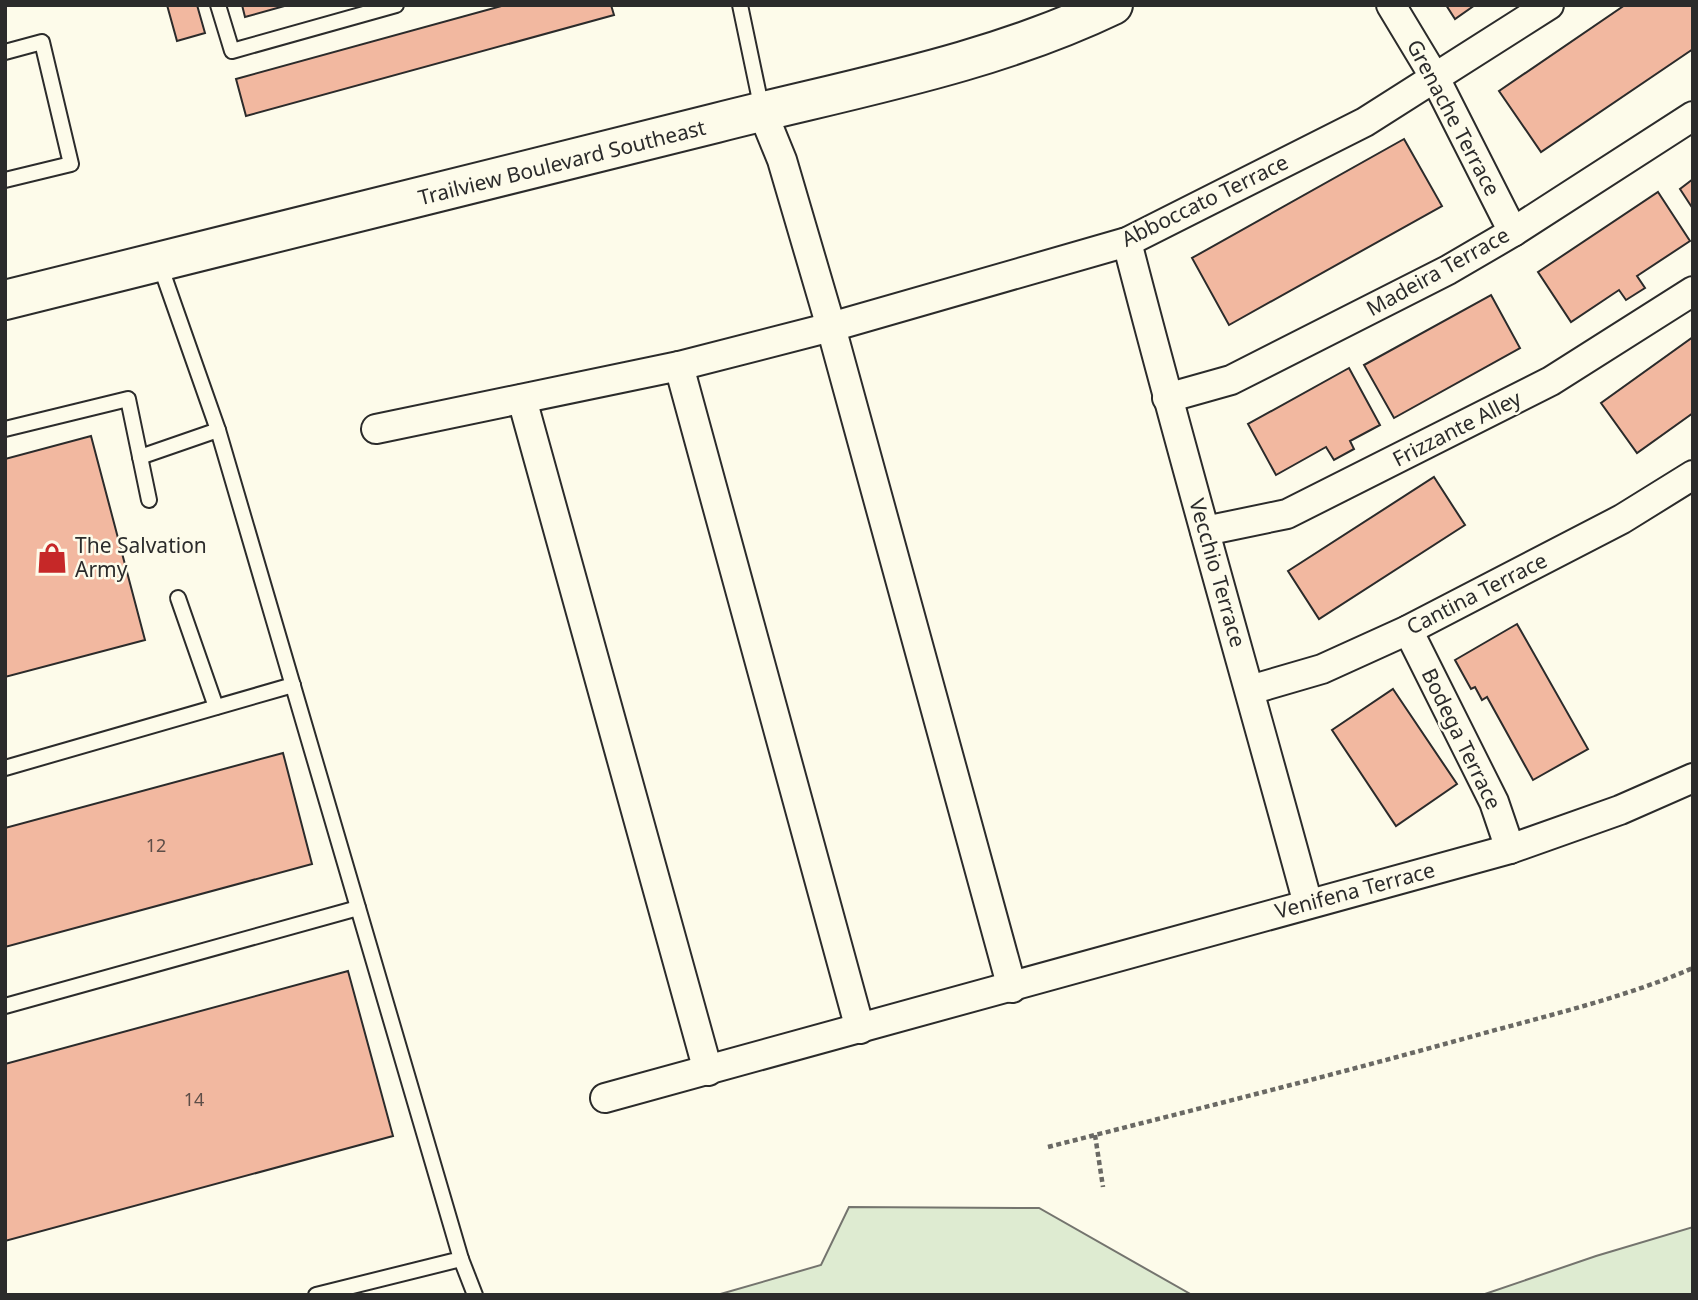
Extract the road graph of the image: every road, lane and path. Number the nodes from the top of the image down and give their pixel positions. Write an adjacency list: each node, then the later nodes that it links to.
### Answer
1 (218, 5): 2 (lane)
2 (396, 5)
3 (740, 5): 9 (lane)
4 (1113, 5): 9 (street, Trailview Boulevard Southeast)
5 (1391, 5): 8 (street, Grenache Terrace)
6 (1549, 5): 8 (street, Abboccato Terrace)
7 (5, 52): 11 (lane)
8 (1435, 79): 12 (street, Grenache Terrace); 13 (street, Abboccato Terrace)
9 (762, 111): 14 (street, Trailview Boulevard Southeast); 17 (street)
10 (1693, 116): 12 (street, Madeira Terrace)
11 (5, 180)
12 (1513, 232): 19 (street, Madeira Terrace)
13 (1127, 242): 17 (street, Abboccato Terrace); 19 (street, Vecchio Terrace)
14 (159, 263): 16 (street, Trailview Boulevard Southeast); 23 (lane)
15 (1693, 291): 27 (street, Frizzante Alley)
16 (5, 300)
17 (831, 327): 18 (street, Abboccato Terrace); 39 (street)
18 (679, 366): 20 (street, Abboccato Terrace); 41 (street)
19 (1167, 398): 27 (street, Vecchio Terrace)
20 (522, 399): 22 (street, Abboccato Terrace); 42 (street)
21 (5, 429): 24 (lane)
22 (376, 429)
23 (218, 430): 24 (lane); 30 (lane)
24 (140, 457): 26 (lane)
25 (1693, 475): 29 (street, Cantina Terrace)
26 (149, 500)
27 (1205, 531): 31 (street, Vecchio Terrace)
28 (178, 598): 32 (lane)
29 (1408, 630): 31 (street, Cantina Terrace); 35 (street, Bodega Terrace)
30 (293, 685): 32 (lane); 37 (lane)
31 (1250, 690): 36 (street, Vecchio Terrace)
32 (216, 707): 33 (lane)
33 (5, 768)
34 (1693, 778): 35 (street, Venifena Terrace)
35 (1510, 849): 36 (street, Venifena Terrace)
36 (1308, 904): 39 (street, Venifena Terrace)
37 (358, 908): 40 (lane); 47 (lane)
38 (1693, 968): 44 (path)
39 (1012, 988): 41 (street, Venifena Terrace)
40 (5, 1006)
41 (860, 1029): 42 (street, Venifena Terrace)
42 (708, 1071): 43 (street, Venifena Terrace)
43 (606, 1098)
44 (1095, 1135): 45 (path); 46 (path)
45 (1048, 1147)
46 (1104, 1187)
47 (461, 1259): 48 (lane); 49 (lane)
48 (316, 1295)
49 (475, 1295)

